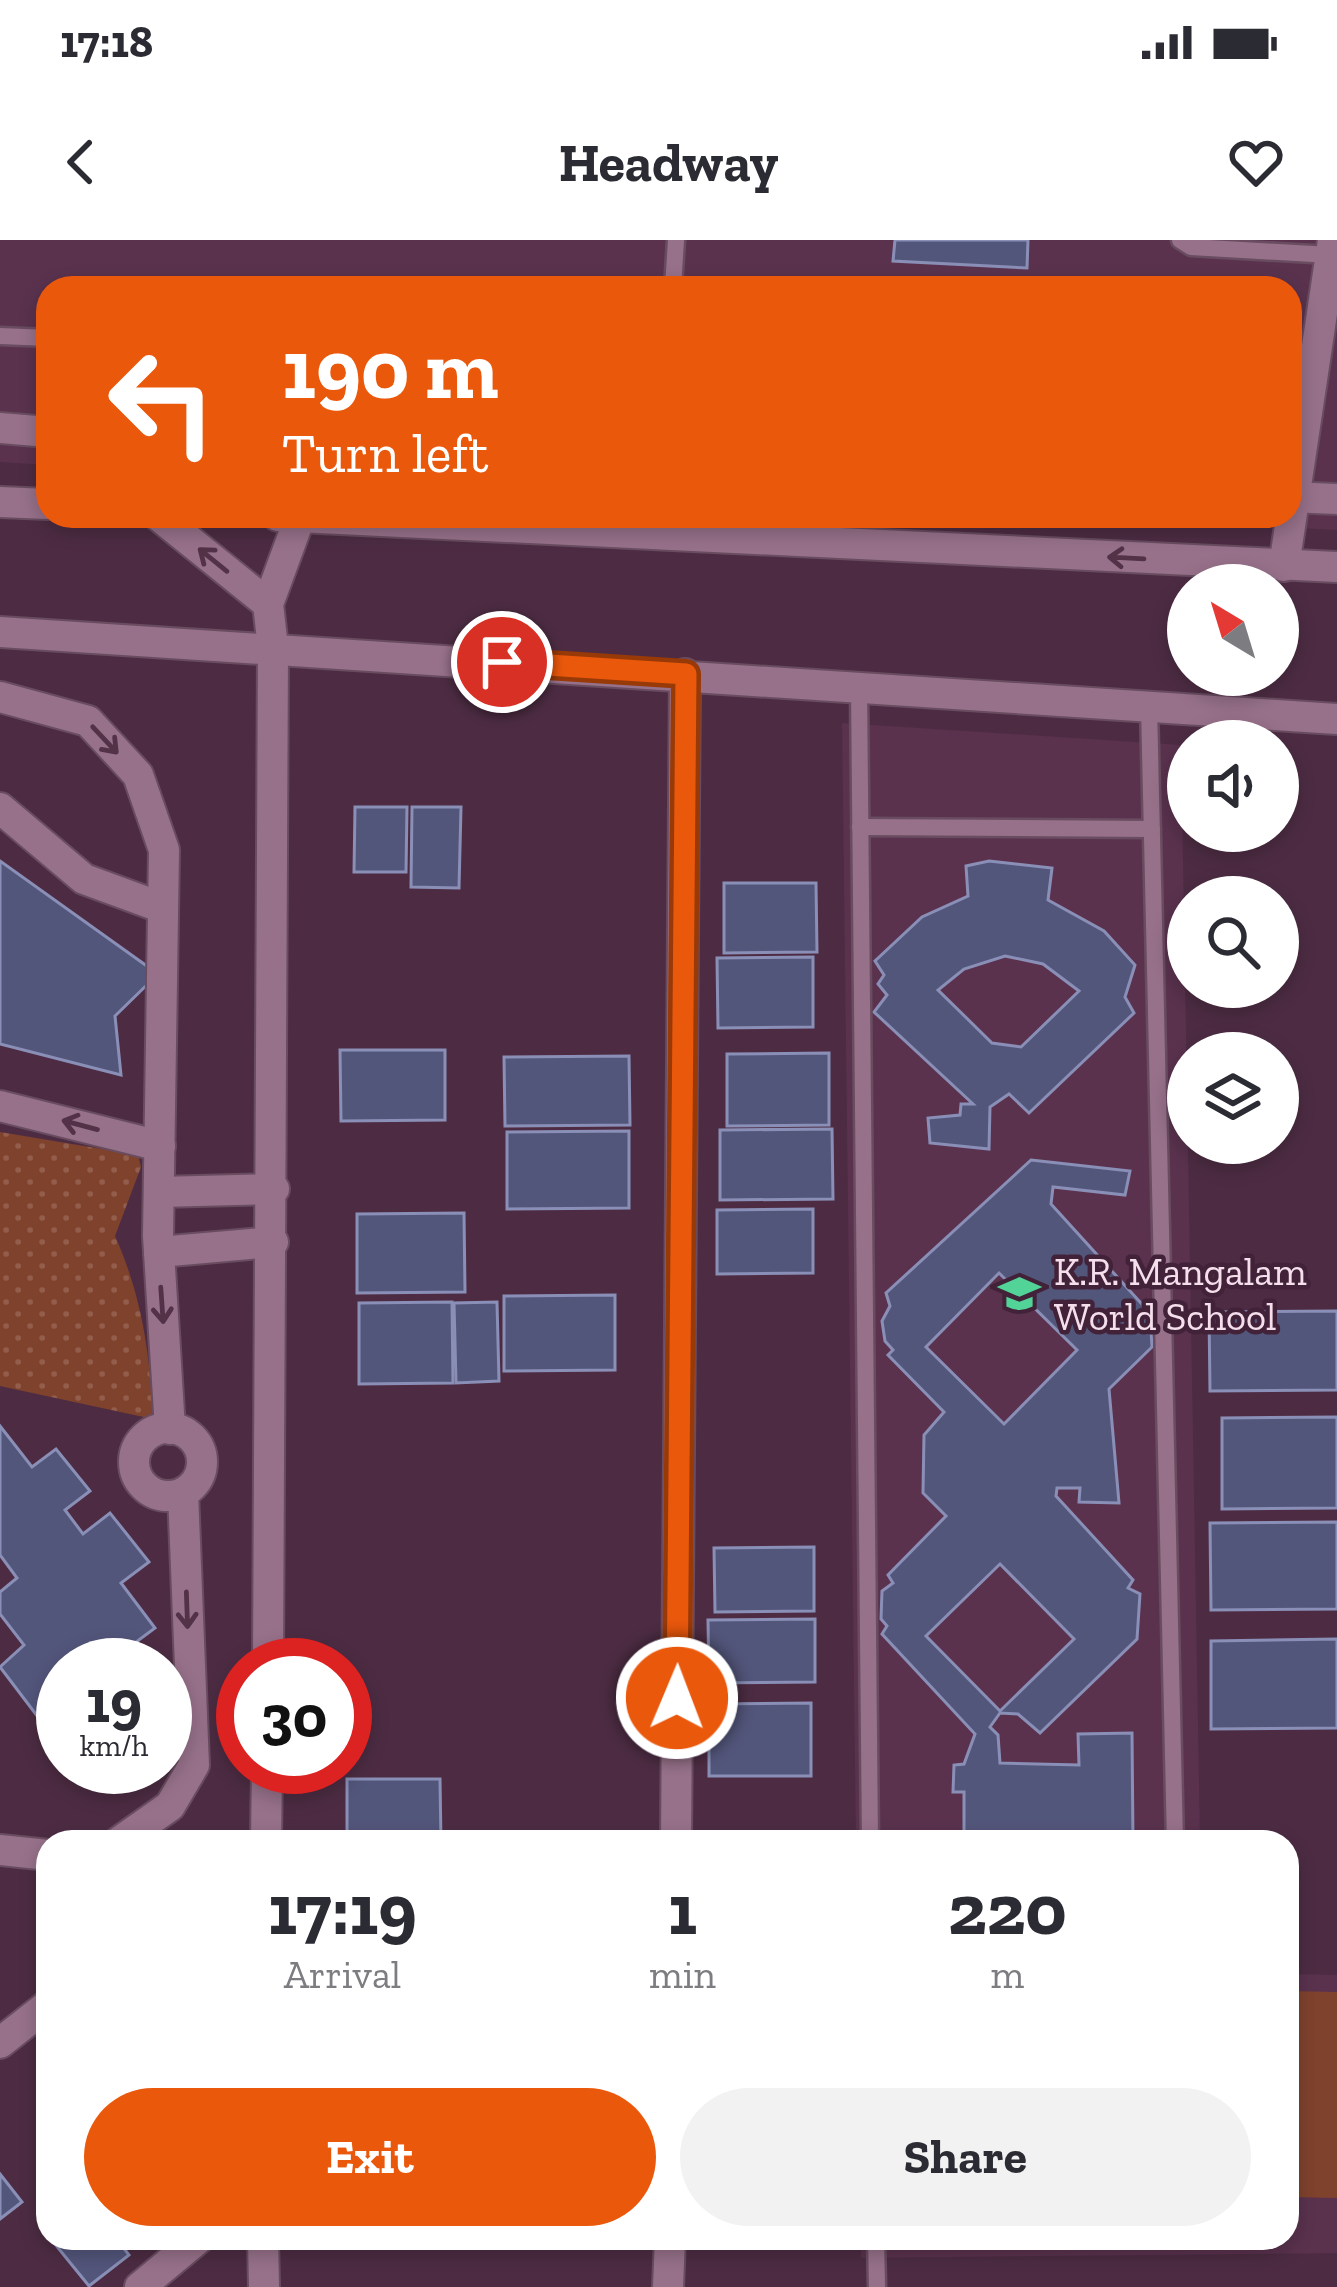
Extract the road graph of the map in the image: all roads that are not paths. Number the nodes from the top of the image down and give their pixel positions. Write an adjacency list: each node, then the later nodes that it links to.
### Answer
1 (676, 240): 4 (lane)
2 (1180, 240): 3 (lane)
3 (1331, 247): 7 (street)
4 (674, 276)
5 (0, 336): 6 (lane)
6 (36, 338)
7 (1302, 401)
8 (0, 428): 9 (street)
9 (36, 431)
10 (1302, 497): 11 (street)
11 (1337, 499)
12 (0, 502): 13 (street)
13 (36, 504)
14 (174, 528): 22 (street, one-way to 14)
15 (296, 528): 22 (street)
16 (521, 528): 18 (street, one-way to 16)
17 (1288, 528): 19 (street)
18 (1244, 564)
19 (1284, 564)
20 (1299, 567): 21 (street)
21 (1337, 568)
22 (268, 604): 24 (street)
23 (0, 632): 24 (street)
24 (273, 648): 25 (street); 36 (street)
25 (686, 674): 26 (street); 46 (street)
26 (859, 685): 28 (street); 31 (lane)
27 (0, 697): 33 (street, one-way to 33)
28 (1149, 706): 29 (street); 32 (lane)
29 (1337, 719)
30 (0, 808): 33 (street)
31 (860, 827): 32 (lane); 47 (lane)
32 (1152, 829): 48 (lane)
33 (163, 908): 35 (street)
34 (0, 1106): 35 (street, one-way to 34)
35 (160, 1147): 37 (street)
36 (274, 1190): 37 (street); 38 (street)
37 (158, 1192): 39 (street)
38 (273, 1242): 39 (street); 42 (street)
39 (159, 1252): 40 (street, one-way to 40)
40 (170, 1429): 41 (street); 41 (street)
41 (182, 1493): 44 (street, one-way to 44)
42 (268, 1638)
43 (265, 1794): 45 (street)
44 (135, 1830)
45 (263, 1830)
46 (676, 1830)
47 (870, 1830)
48 (1174, 1830)
49 (0, 1850): 50 (street)
50 (36, 1854)
51 (36, 2014): 52 (street)
52 (0, 2043)
53 (185, 2250): 57 (street)
54 (263, 2250): 58 (street)
55 (670, 2250): 59 (street)
56 (876, 2250): 60 (lane)
57 (140, 2287)
58 (264, 2287)
59 (668, 2287)
60 (877, 2287)

